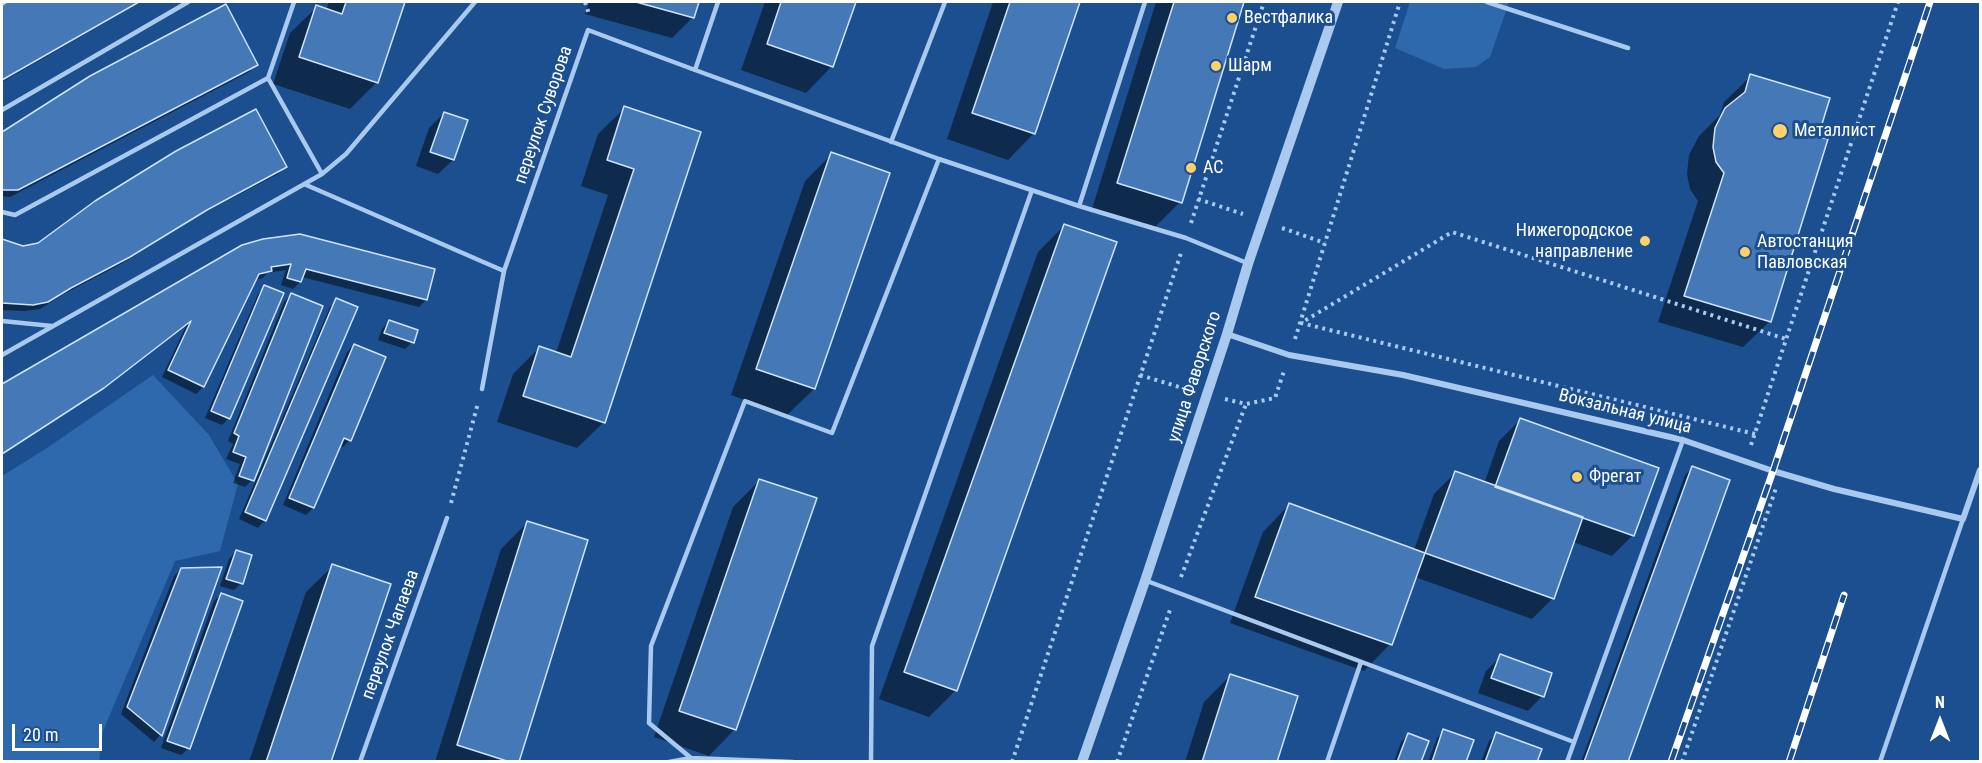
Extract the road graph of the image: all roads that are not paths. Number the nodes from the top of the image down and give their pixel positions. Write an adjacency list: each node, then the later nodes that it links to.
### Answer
1 (188, 2): 12 (lane)
2 (294, 2): 11 (lane)
3 (475, 2): 15 (lane)
4 (718, 2): 10 (lane)
5 (945, 2): 13 (lane)
6 (1145, 2): 18 (lane)
7 (1338, 2): 20 (street, улица Фаворского)
8 (1487, 2): 9 (lane)
9 (1628, 48)
10 (694, 70): 13 (lane); 21 (lane, переулок Суворова)
11 (268, 78): 15 (lane); 19 (lane)
12 (2, 110)
13 (891, 141): 14 (lane)
14 (939, 159): 17 (lane); 34 (lane)
15 (322, 174): 16 (lane)
16 (304, 184): 21 (lane); 23 (lane)
17 (1032, 190): 18 (lane); 38 (lane)
18 (1079, 206): 20 (lane)
19 (2, 212)
20 (1248, 264): 24 (street, улица Фаворского)
21 (504, 272): 26 (lane, переулок Суворова)
22 (2, 321): 23 (lane)
23 (52, 326): 25 (lane)
24 (1227, 334): 27 (street, Вокзальная улица); 31 (street, улица Фаворского)
25 (2, 355)
26 (482, 389)
27 (1683, 440): 30 (street, Вокзальная улица); 33 (lane)
28 (1980, 470): 30 (street)
29 (447, 518): 35 (lane, переулок Чапаева)
30 (1963, 519): 42 (lane)
31 (1145, 581): 32 (lane); 39 (street, улица Фаворского)
32 (1361, 662): 33 (lane); 40 (lane)
33 (1574, 742): 41 (lane)
34 (690, 760): 36 (lane); 37 (lane)
35 (360, 762)
36 (669, 762)
37 (793, 762)
38 (871, 762)
39 (1082, 762)
40 (1327, 762)
41 (1567, 762)
42 (1880, 762)

